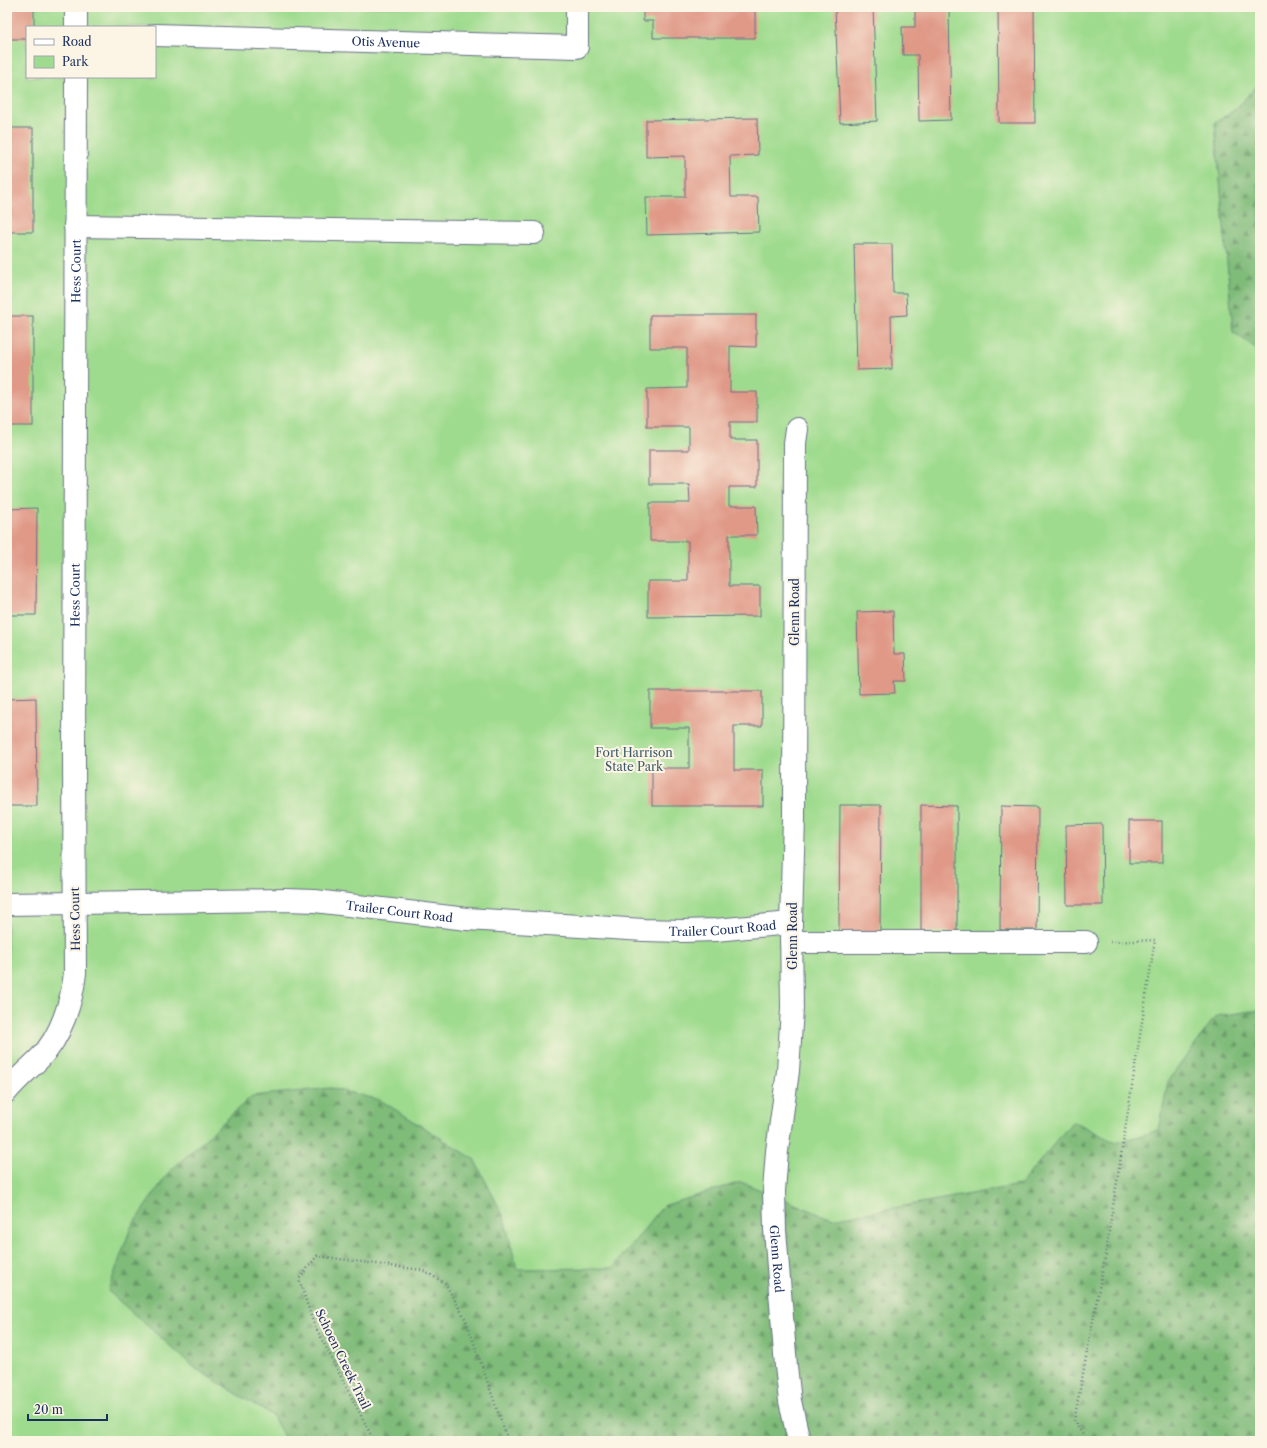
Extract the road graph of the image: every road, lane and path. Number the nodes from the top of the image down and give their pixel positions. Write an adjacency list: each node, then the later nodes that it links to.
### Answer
1 (76, 7): 3 (street)
2 (577, 7): 4 (street, Otis Avenue)
3 (76, 26)
4 (156, 35)
5 (76, 78): 6 (street, Hess Court)
6 (75, 226): 7 (street); 10 (street, Hess Court)
7 (534, 233)
8 (797, 429): 11 (street, Glenn Road)
9 (7, 904): 10 (street, Trailer Court Road)
10 (75, 904): 11 (street, Trailer Court Road); 13 (street, Hess Court)
11 (791, 932): 12 (street, Trailer Court Road); 16 (street, Glenn Road)
12 (1086, 942): 17 (path)
13 (7, 1091)
14 (374, 1441): 15 (path, Schoen Creek Trail)
15 (508, 1441)
16 (799, 1441)
17 (1087, 1441)

